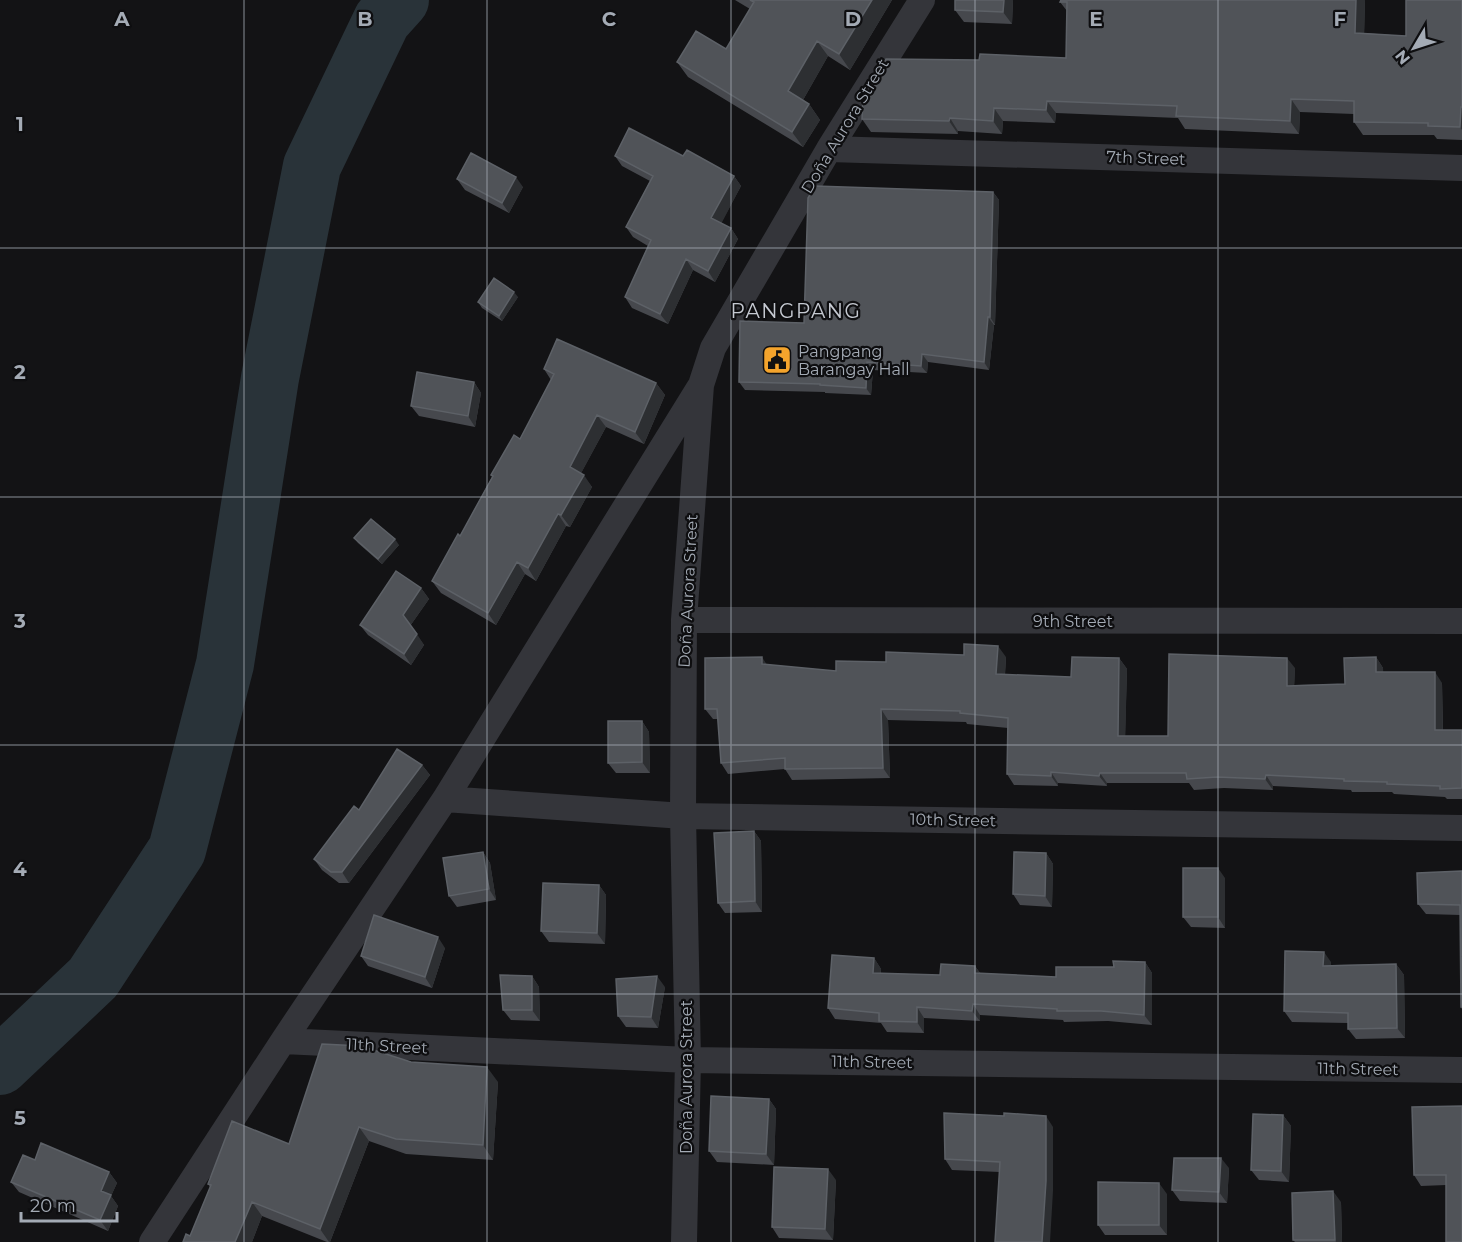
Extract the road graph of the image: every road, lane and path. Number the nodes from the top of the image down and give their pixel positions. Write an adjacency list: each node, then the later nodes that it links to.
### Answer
1 (922, 0): 2 (street, Doña Aurora Street)
2 (829, 149): 3 (street, 7th Street); 4 (street, Doña Aurora Street)
3 (1462, 168)
4 (701, 385): 5 (street, Doña Aurora Street); 7 (street)
5 (684, 620): 6 (street, 9th Street); 8 (street, Doña Aurora Street)
6 (1462, 621)
7 (445, 798): 8 (street, 10th Street); 10 (street)
8 (683, 816): 9 (street, 10th Street); 11 (street, Doña Aurora Street)
9 (1462, 828)
10 (283, 1041): 11 (street, 11th Street); 13 (street)
11 (688, 1060): 12 (street, 11th Street); 14 (street, Doña Aurora Street)
12 (1462, 1070)
13 (152, 1242)
14 (684, 1242)

